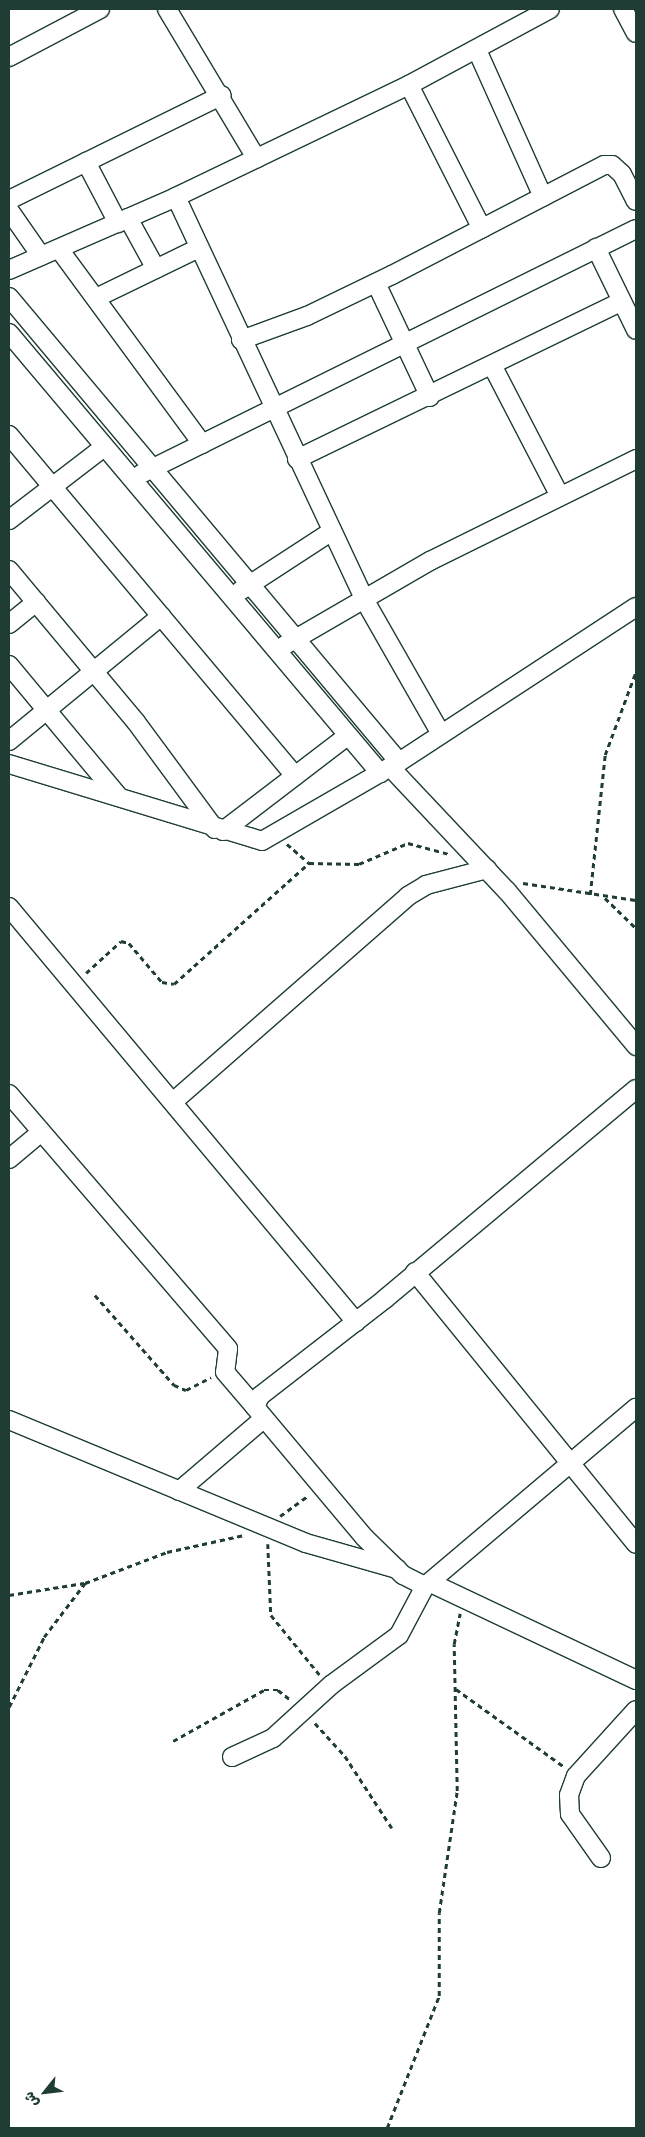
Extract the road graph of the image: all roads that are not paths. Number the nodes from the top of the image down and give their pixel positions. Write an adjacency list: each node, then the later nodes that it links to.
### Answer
1 (100, 9): 7 (street)
2 (166, 9): 9 (street)
3 (550, 9): 6 (street)
4 (623, 9): 5 (street)
5 (636, 33)
6 (477, 50): 8 (street); 13 (street)
7 (9, 57)
8 (409, 85): 10 (street); 18 (street)
9 (222, 95): 10 (street); 11 (street)
10 (256, 158): 12 (street)
11 (86, 162): 14 (street); 17 (street)
12 (176, 197): 17 (street); 20 (street)
13 (543, 197): 15 (street); 18 (street)
14 (9, 200)
15 (636, 201)
16 (9, 210): 23 (street)
17 (123, 221): 22 (street); 24 (street)
18 (482, 229): 26 (street)
19 (636, 229): 21 (street)
20 (199, 248): 24 (street); 31 (street)
21 (596, 248): 29 (street); 33 (street)
22 (59, 249): 23 (street); 28 (street)
23 (41, 256): 25 (street)
24 (156, 269): 28 (street)
25 (9, 270)
26 (376, 283): 31 (street); 33 (street)
27 (9, 297): 42 (street)
28 (96, 298): 38 (street)
29 (622, 301): 30 (street); 34 (street)
30 (636, 330)
31 (241, 340): 36 (street)
32 (12, 342): 39 (street)
33 (404, 344): 35 (street); 36 (street)
34 (493, 367): 35 (street); 45 (street)
35 (430, 397): 40 (street)
36 (272, 409): 38 (street); 40 (street)
37 (9, 435): 44 (street)
38 (202, 444): 42 (street)
39 (103, 448): 43 (street); 44 (street)
40 (297, 459): 47 (street)
41 (636, 459): 45 (street)
42 (151, 468): 43 (street); 49 (street)
43 (129, 480): 50 (street)
44 (52, 487): 46 (street); 54 (street)
45 (560, 496): 51 (street)
46 (9, 520)
47 (332, 531): 49 (street); 51 (street)
48 (9, 570): 52 (street)
49 (249, 585): 50 (street); 56 (street)
50 (230, 599): 57 (street)
51 (364, 599): 56 (street); 61 (street)
52 (36, 602): 55 (street); 59 (street)
53 (636, 607): 61 (street)
54 (161, 616): 59 (street); 66 (street)
55 (9, 624)
56 (294, 639): 57 (street); 65 (street)
57 (274, 652): 62 (street)
58 (9, 665): 60 (street)
59 (93, 669): 60 (street); 68 (street)
60 (44, 707): 63 (street); 67 (street)
61 (440, 732): 65 (street)
62 (346, 736): 65 (street); 66 (street)
63 (9, 741)
64 (11, 767): 67 (street)
65 (390, 767): 68 (street); 69 (street)
66 (295, 776): 68 (street)
67 (118, 796): 68 (street)
68 (219, 830)
69 (486, 869): 71 (street); 74 (street)
70 (9, 907): 74 (street)
71 (636, 1046)
72 (636, 1089): 77 (street)
73 (9, 1094): 75 (street)
74 (174, 1101): 78 (street)
75 (40, 1133): 76 (street); 80 (street)
76 (9, 1159)
77 (416, 1272): 78 (street); 82 (street)
78 (356, 1322): 80 (street)
79 (636, 1408): 82 (street)
80 (258, 1414): 83 (street); 85 (street)
81 (9, 1420): 83 (street)
82 (570, 1463): 84 (street); 86 (street)
83 (178, 1490): 85 (street)
84 (636, 1544)
85 (398, 1570): 86 (street)
86 (428, 1584): 87 (street); 89 (street)
87 (636, 1680)
88 (636, 1710): 90 (street)
89 (232, 1757)
90 (601, 1858)

